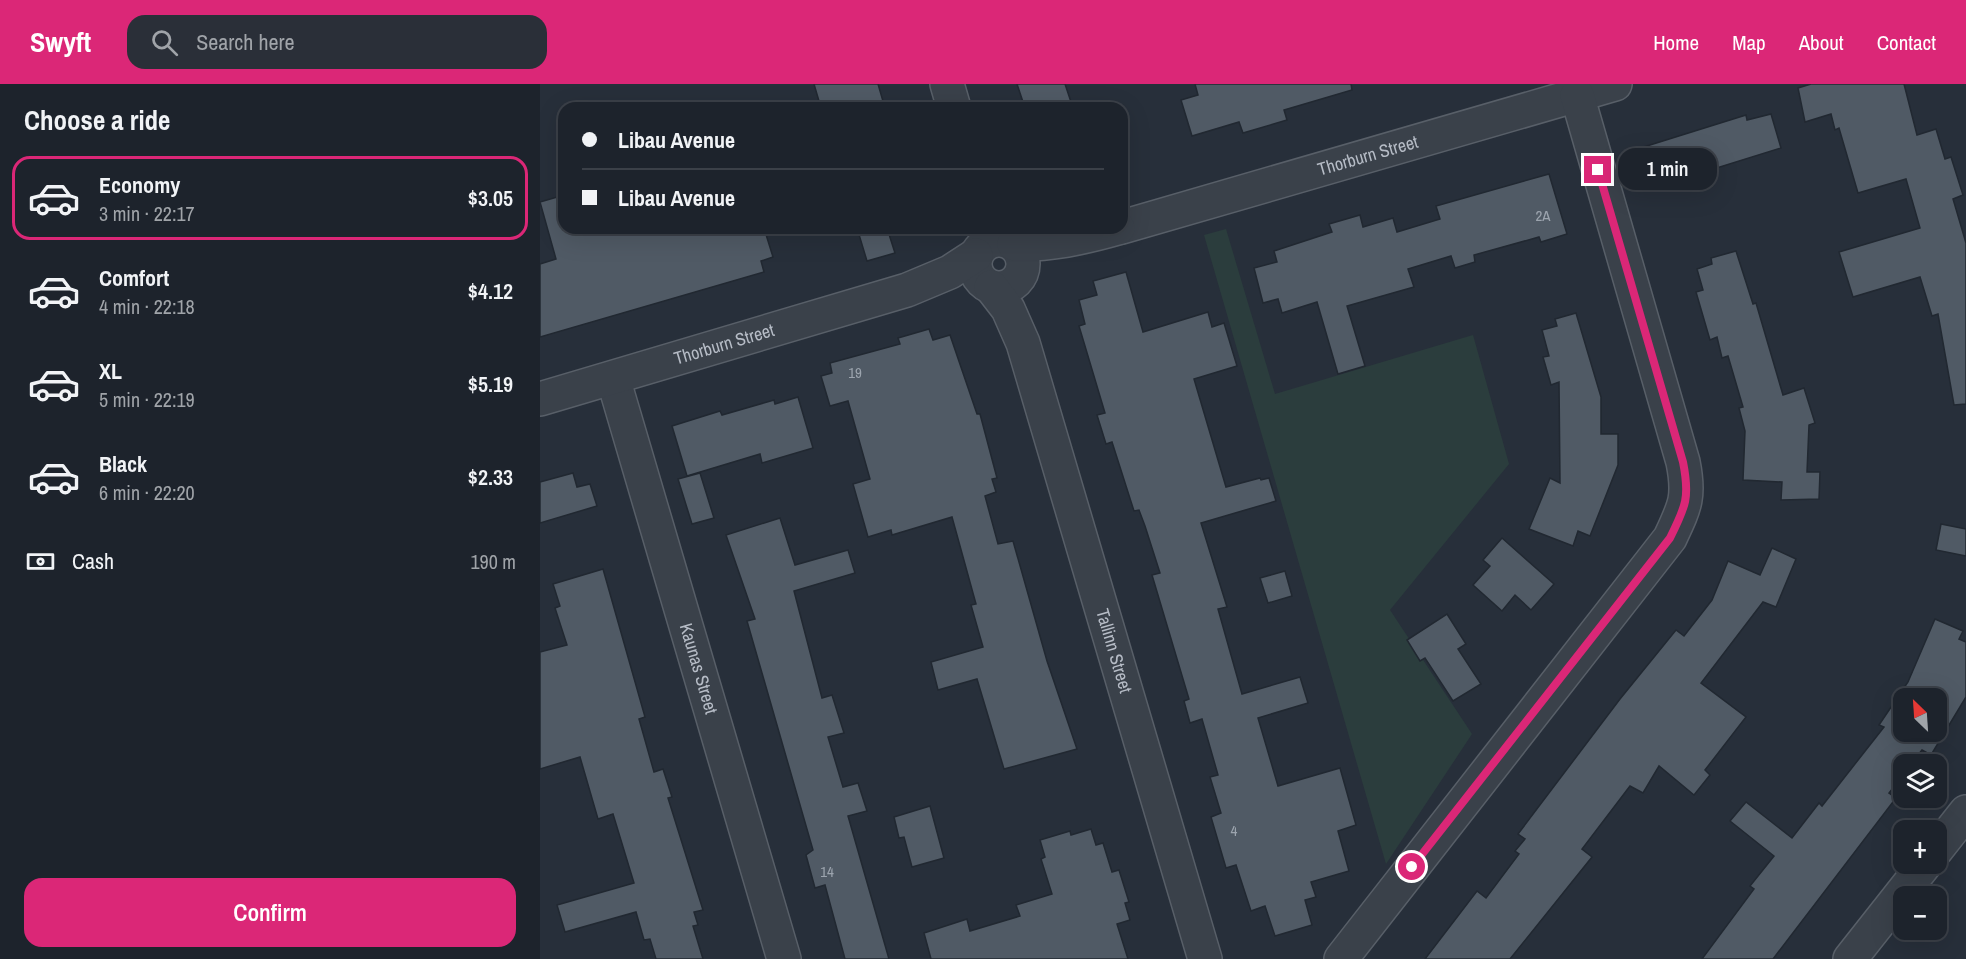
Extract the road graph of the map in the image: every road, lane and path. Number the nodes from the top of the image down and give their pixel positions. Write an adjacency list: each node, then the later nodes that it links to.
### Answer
1 (947, 84): 4 (street)
2 (1615, 84): 3 (street, Thorburn Street)
3 (1577, 95): 5 (street, Thorburn Street); 15 (street)
4 (952, 102)
5 (1128, 225)
6 (1096, 234): 7 (street, Thorburn Street)
7 (997, 256): 8 (street, Thorburn Street); 14 (street, Tallinn Street)
8 (613, 378): 9 (street, Thorburn Street); 13 (street, Kaunas Street)
9 (540, 399)
10 (1966, 812): 11 (street)
11 (1947, 836)
12 (1917, 874): 16 (street)
13 (784, 959)
14 (1205, 959)
15 (1341, 959)
16 (1850, 959)

